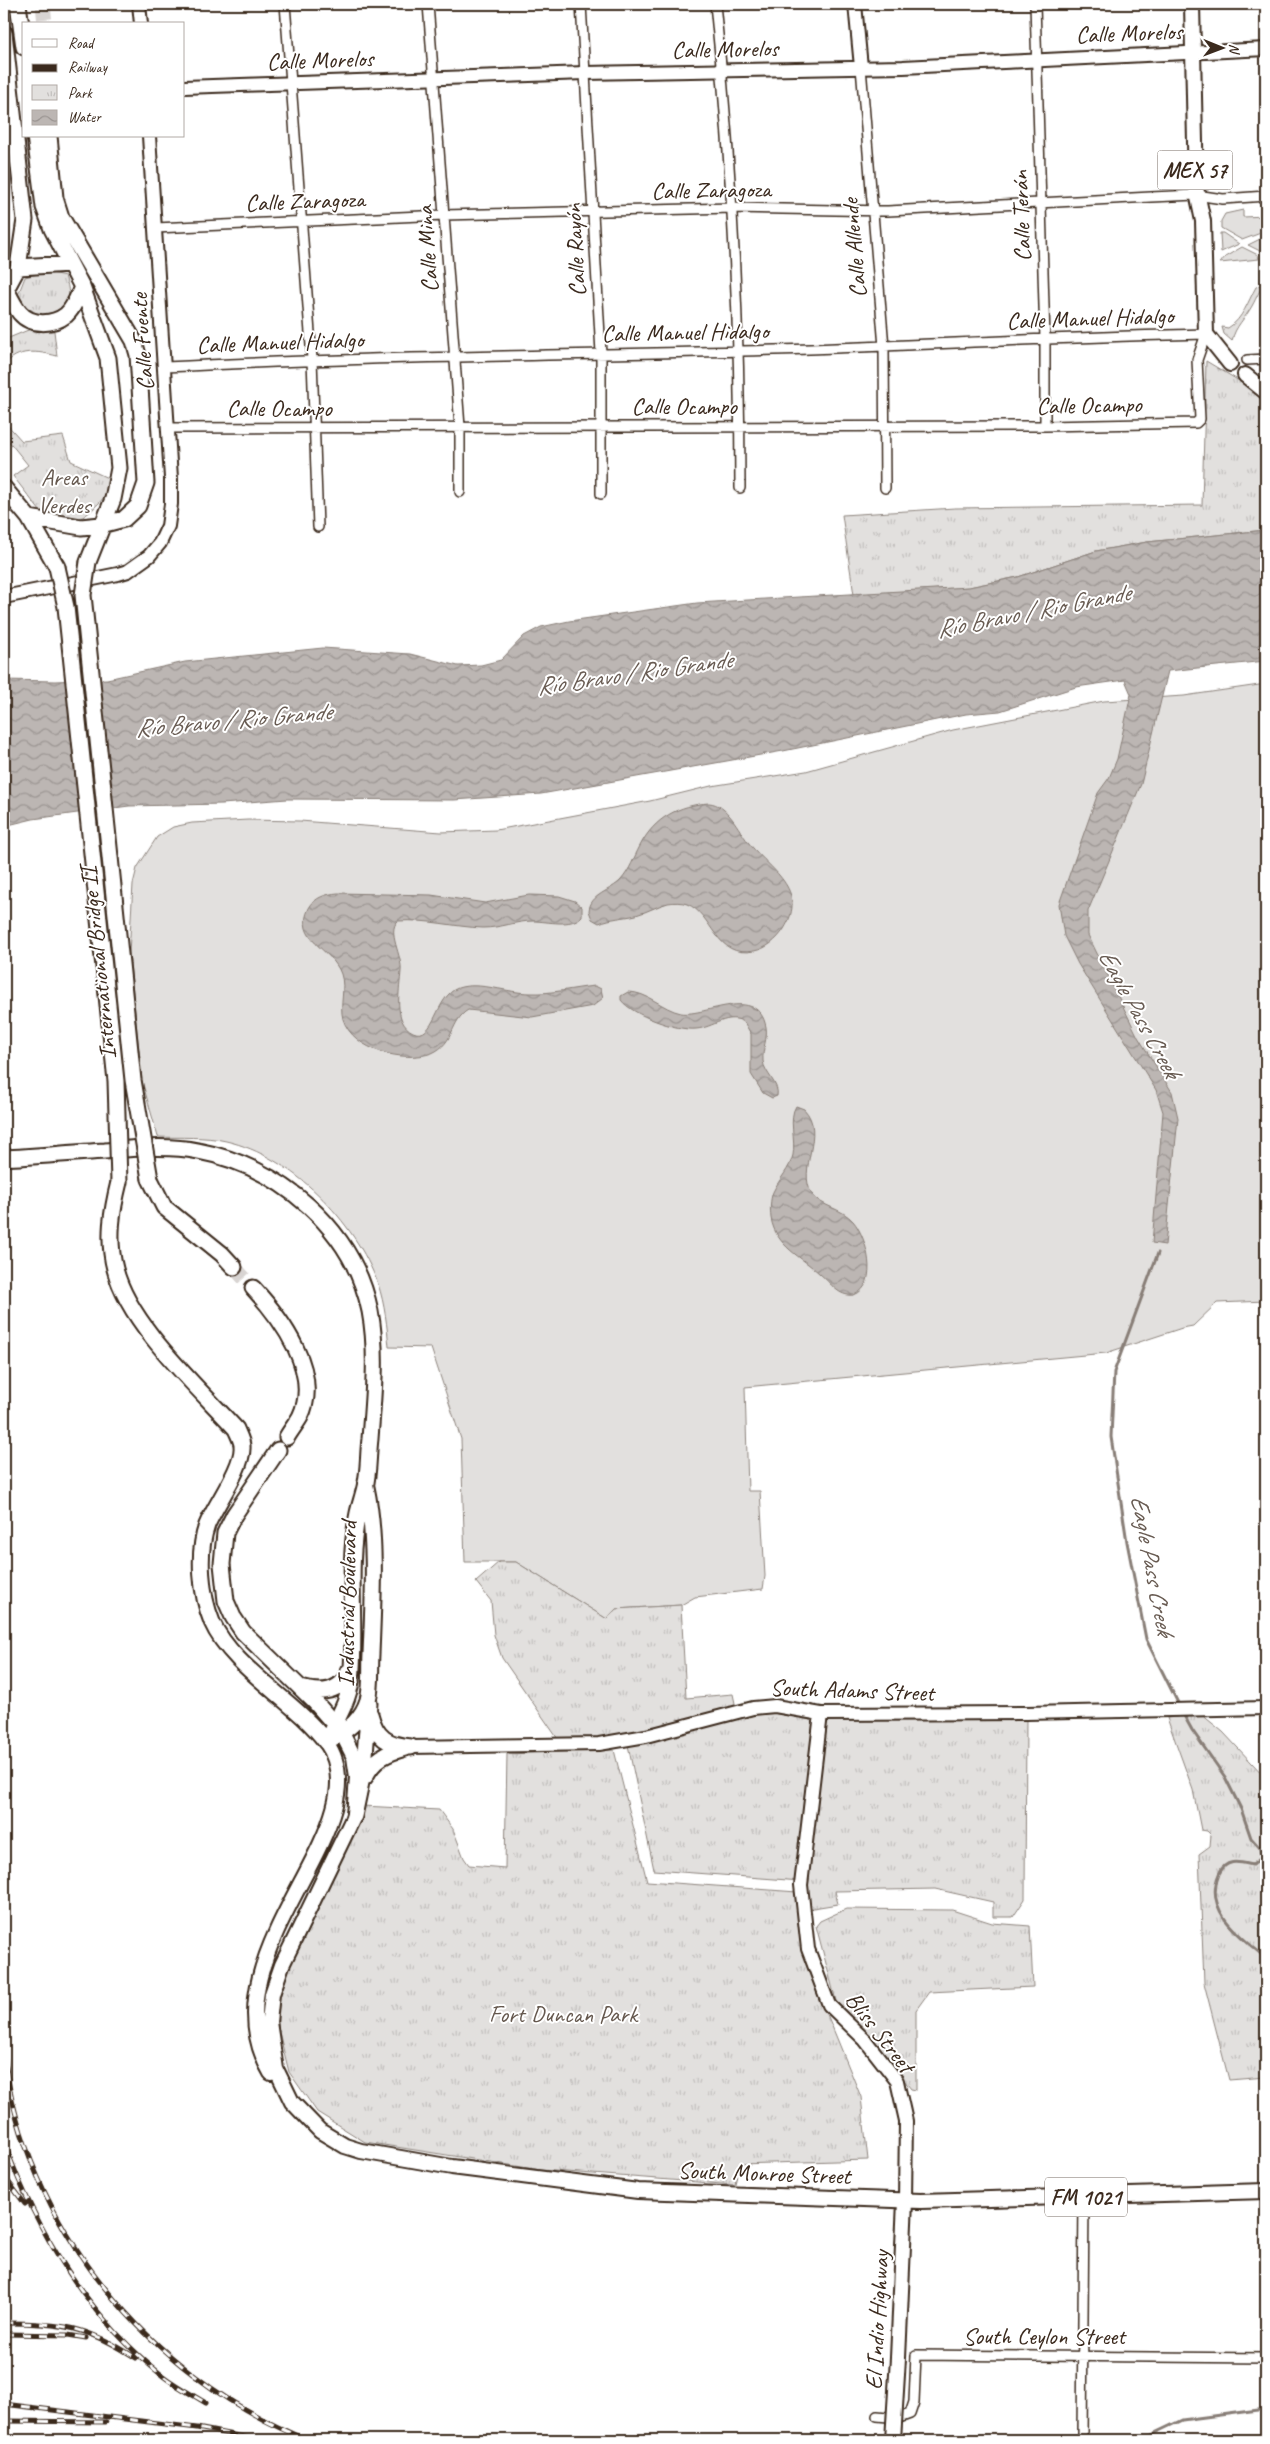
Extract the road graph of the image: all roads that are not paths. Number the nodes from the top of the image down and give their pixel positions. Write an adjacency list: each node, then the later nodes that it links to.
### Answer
1 (18, 4): 11 (highway)
2 (139, 4): 10 (street)
3 (284, 4): 20 (street)
4 (428, 4): 19 (street, Calle Mina)
5 (581, 4): 18 (street, Calle Rayón)
6 (716, 4): 17 (street)
7 (855, 4): 16 (street, Calle Allende)
8 (1035, 4): 15 (street, Calle Terán)
9 (1192, 4): 14 (main road, MEX 57)
10 (140, 22)
11 (22, 32)
12 (4, 33): 35 (highway)
13 (1266, 49): 14 (street, Calle Morelos)
14 (1193, 52): 15 (street, Calle Morelos); 25 (main road, MEX 57)
15 (1037, 60): 16 (street, Calle Morelos); 27 (street, Calle Terán)
16 (861, 67): 17 (street, Calle Morelos); 29 (street, Calle Allende)
17 (722, 71): 18 (street, Calle Morelos); 28 (street)
18 (585, 73): 19 (street, Calle Morelos); 30 (street, Calle Rayón)
19 (434, 77): 20 (street, Calle Morelos); 31 (street, Calle Mina)
20 (290, 82): 21 (street, Calle Morelos); 32 (street)
21 (185, 87)
22 (35, 138): 34 (highway)
23 (49, 138): 64 (highway)
24 (149, 138): 33 (street, Calle Fuente)
25 (1196, 196): 26 (street, Calle Zaragoza); 27 (street, Calle Zaragoza); 38 (main road, MEX 57)
26 (1266, 196)
27 (1041, 202): 29 (street, Calle Zaragoza); 39 (street, Calle Terán)
28 (733, 208): 29 (street, Calle Zaragoza); 30 (street, Calle Zaragoza); 41 (street)
29 (871, 210): 40 (street, Calle Allende)
30 (592, 212): 31 (street, Calle Zaragoza); 42 (street, Calle Rayón)
31 (444, 216): 32 (street, Calle Zaragoza); 43 (street, Calle Mina)
32 (302, 221): 33 (street, Calle Zaragoza); 44 (street)
33 (155, 228): 48 (street, Calle Fuente)
34 (70, 264): 35 (highway); 36 (highway)
35 (18, 268): 37 (highway)
36 (82, 287): 37 (highway); 64 (highway, International Bridge II)
37 (5, 291)
38 (1206, 334): 39 (street, Calle Manuel Hidalgo); 47 (main road); 53 (street, Calle Ocampo / MEX 57)
39 (1045, 338): 40 (street, Calle Manuel Hidalgo); 53 (street, Calle Terán)
40 (884, 347): 41 (street, Calle Manuel Hidalgo); 52 (street, Calle Allende)
41 (739, 351): 42 (street, Calle Manuel Hidalgo); 51 (street)
42 (602, 353): 43 (street, Calle Manuel Hidalgo); 55 (street, Calle Rayón)
43 (455, 357): 44 (street, Calle Manuel Hidalgo); 54 (street, Calle Mina)
44 (312, 359): 48 (street, Calle Manuel Hidalgo); 57 (street)
45 (1266, 359): 46 (street)
46 (1247, 360)
47 (1229, 362)
48 (165, 367): 56 (street, Calle Fuente)
49 (1245, 375): 50 (main road)
50 (1266, 392)
51 (740, 426): 52 (street, Calle Ocampo); 55 (street, Calle Ocampo); 59 (street)
52 (885, 426): 53 (street, Calle Ocampo); 60 (street, Calle Allende)
53 (1045, 426)
54 (460, 427): 55 (street, Calle Ocampo); 57 (street, Calle Ocampo); 61 (street, Calle Mina)
55 (603, 427): 62 (street, Calle Rayón)
56 (169, 428): 57 (street, Calle Ocampo); 66 (street, Calle Fuente)
57 (316, 428): 65 (street)
58 (4, 488): 63 (highway, International Bridge II)
59 (740, 488)
60 (885, 488)
61 (460, 492)
62 (601, 494)
63 (29, 518): 64 (highway); 73 (highway, International Bridge II, bridge)
64 (101, 525): 68 (highway, International Bridge II, bridge)
65 (318, 527)
66 (4, 596)
67 (4, 1158): 72 (highway, Industrial Boulevard)
68 (234, 1267)
69 (253, 1288): 70 (highway)
70 (287, 1436)
71 (278, 1450): 74 (highway)
72 (366, 1486): 75 (highway, Industrial Boulevard); 77 (highway, Industrial Boulevard)
73 (204, 1543): 74 (highway); 82 (highway)
74 (222, 1546): 76 (highway)
75 (351, 1664): 76 (highway); 81 (highway, Industrial Boulevard)
76 (301, 1688): 81 (highway)
77 (369, 1691): 79 (highway); 81 (highway, Industrial Boulevard)
78 (1266, 1708): 80 (street, South Adams Street)
79 (369, 1709): 83 (highway); 84 (highway)
80 (821, 1714): 83 (street, South Adams Street); 89 (street, Bliss Street)
81 (338, 1728): 82 (highway, Industrial Boulevard); 85 (main road)
82 (326, 1742): 86 (main road)
83 (411, 1747): 84 (highway)
84 (362, 1781): 85 (highway)
85 (354, 1816): 86 (main road)
86 (286, 2091): 89 (main road, South Monroe Street)
87 (1266, 2191): 88 (main road, South Monroe Street / FM 1021)
88 (1084, 2197): 89 (main road, South Monroe Street / FM 1021); 90 (street)
89 (905, 2201): 93 (main road, El Indio Highway, bridge)
90 (1082, 2356): 91 (street, South Ceylon Street); 92 (street, South Ceylon Street); 94 (street)
91 (1266, 2358)
92 (877, 2416)
93 (893, 2440)
94 (1082, 2440)

